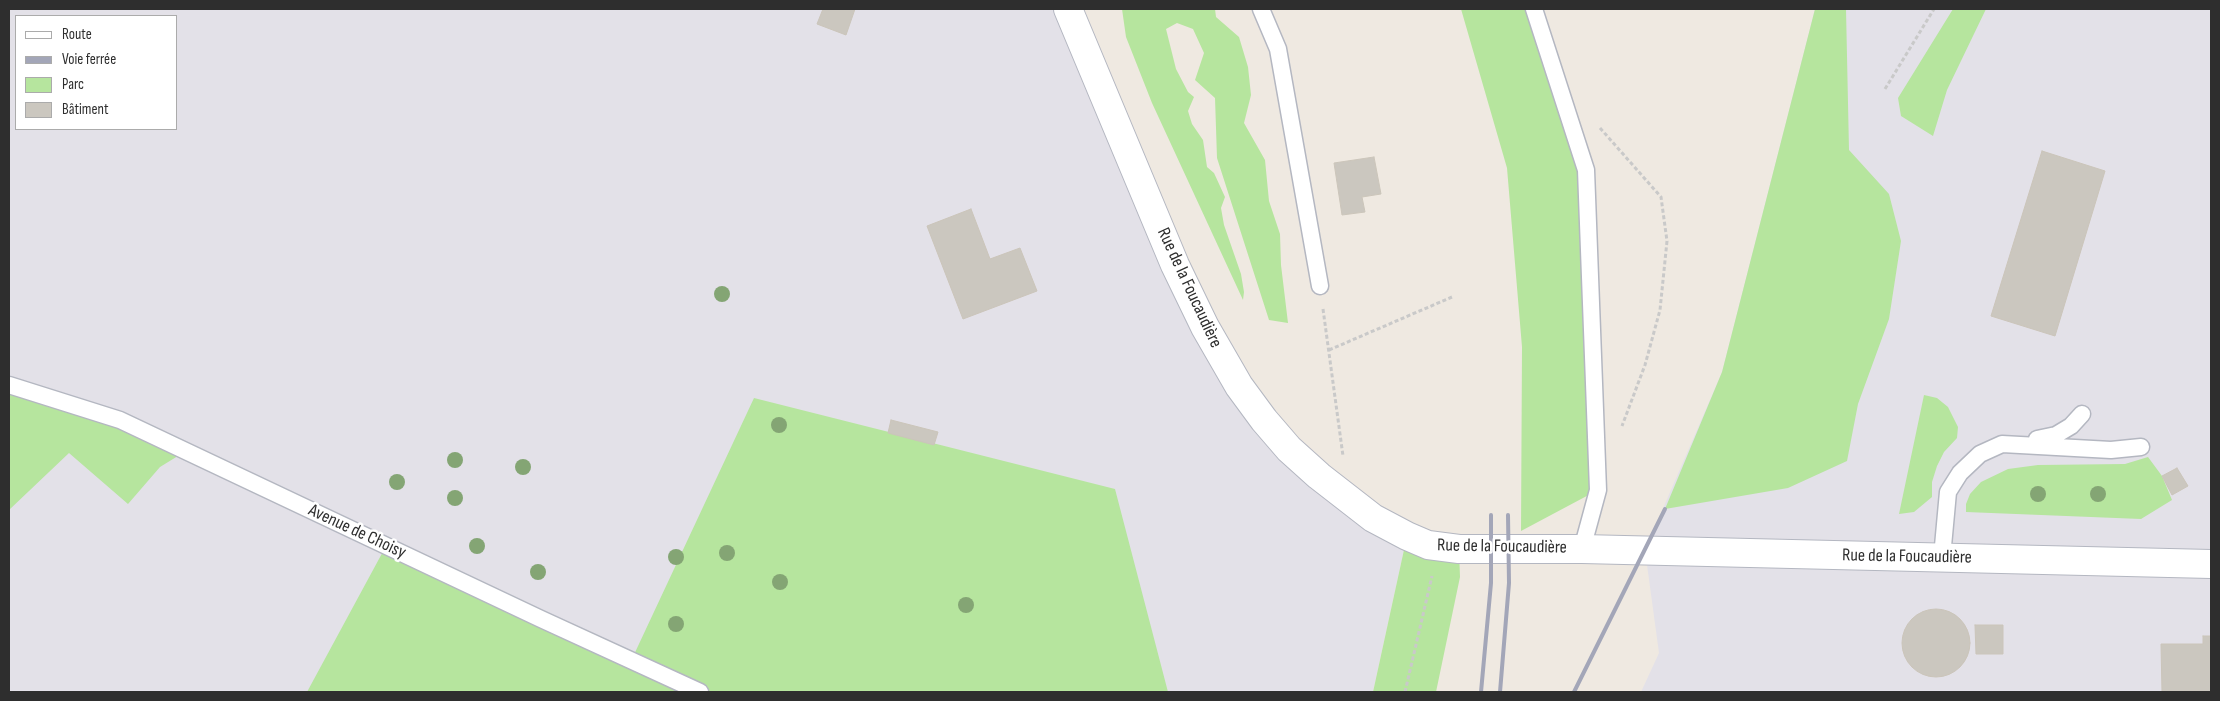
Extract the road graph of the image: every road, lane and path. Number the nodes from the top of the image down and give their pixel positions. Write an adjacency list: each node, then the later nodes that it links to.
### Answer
1 (1068, 9): 15 (street, Rue de la Foucaudière)
2 (1261, 9): 7 (lane)
3 (1534, 9): 17 (lane)
4 (1934, 9): 5 (path)
5 (1885, 89)
6 (1600, 128): 12 (path)
7 (1320, 286): 9 (path)
8 (1452, 298): 9 (path)
9 (1329, 350): 15 (path)
10 (9, 385): 20 (lane, Avenue de Choisy)
11 (2082, 414): 13 (lane)
12 (1618, 436)
13 (2002, 444): 14 (lane); 18 (lane)
14 (2140, 447)
15 (1348, 500): 16 (street, Rue de la Foucaudière)
16 (1440, 547): 17 (street, Rue de la Foucaudière); 21 (path)
17 (1582, 549): 18 (street, Rue de la Foucaudière)
18 (1942, 557): 19 (street, Rue de la Foucaudière)
19 (2211, 564)
20 (700, 692)
21 (1405, 692)

